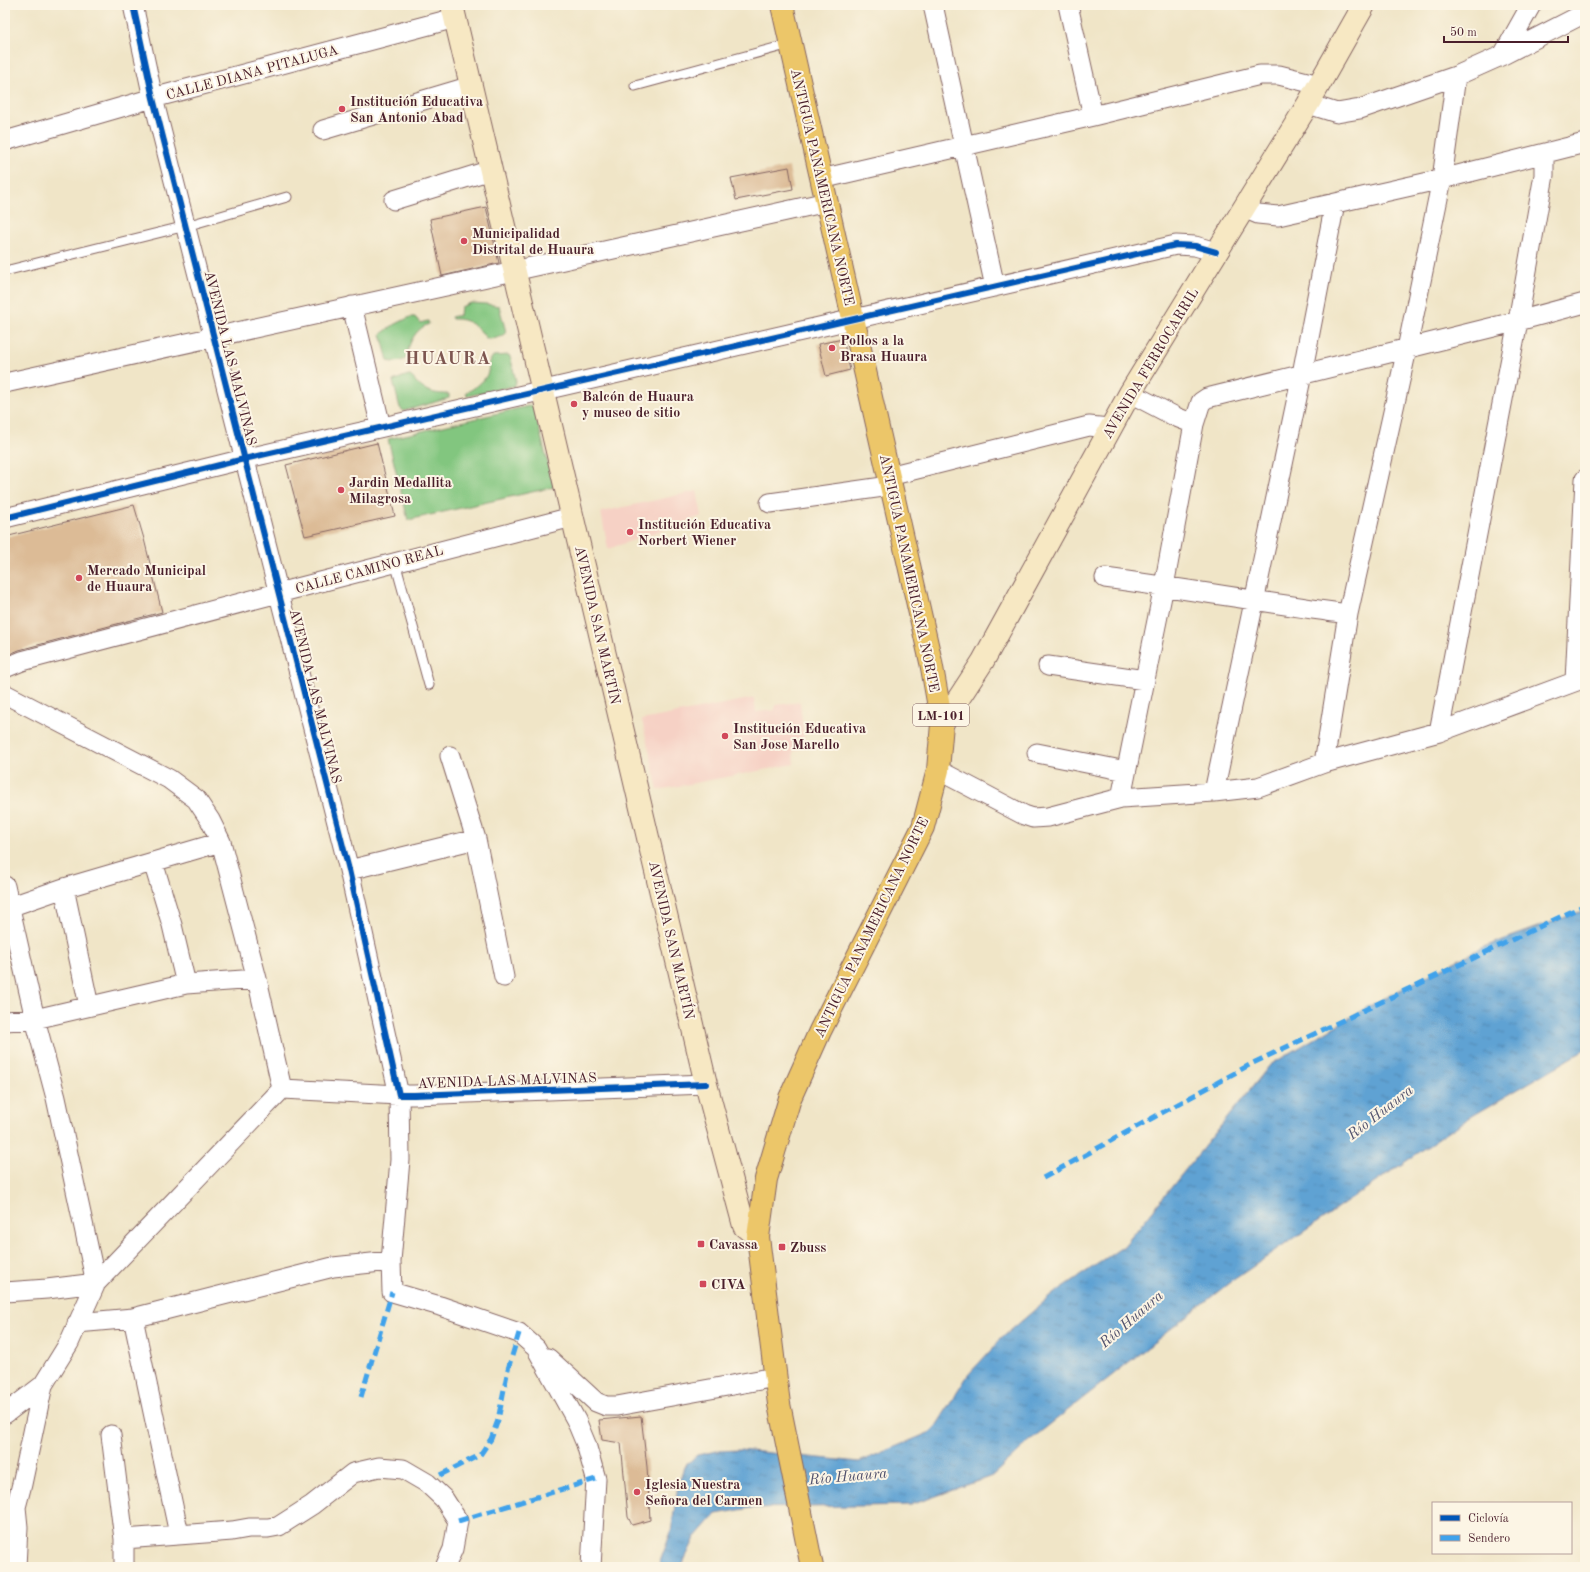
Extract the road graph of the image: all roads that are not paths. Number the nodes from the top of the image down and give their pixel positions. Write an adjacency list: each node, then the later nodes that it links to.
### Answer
1 (133, 5): 15 (street, AVENIDA LAS MALVINAS)
2 (782, 5): 9 (main road, ANTIGUA PANAMERICANA NORTE / LM-101)
3 (933, 5): 21 (street)
4 (1068, 5): 17 (street)
5 (1364, 5): 12 (main road, AVENIDA FERROCARRIL)
6 (1532, 5): 10 (street)
7 (453, 11): 13 (main road, AVENIDA SAN MARTÍN); 15 (street, CALLE DIANA PITALUGA)
8 (1585, 13): 10 (street)
9 (790, 44): 14 (lane); 24 (main road, ANTIGUA PANAMERICANA NORTE / LM-101)
10 (1503, 56): 11 (street)
11 (1456, 76): 16 (street); 25 (street)
12 (1319, 85): 16 (main road, AVENIDA FERROCARRIL); 17 (street)
13 (471, 86): 18 (street); 23 (main road, AVENIDA SAN MARTÍN)
14 (635, 86)
15 (153, 98): 19 (street, CALLE DIANA PITALUGA); 31 (street, AVENIDA LAS MALVINAS)
16 (1308, 104): 30 (main road, AVENIDA FERROCARRIL)
17 (1093, 116): 21 (street)
18 (323, 130)
19 (5, 141)
20 (1585, 142): 22 (street)
21 (964, 146): 24 (street); 35 (street)
22 (1544, 154): 25 (street); 39 (street)
23 (491, 170): 27 (street); 34 (main road, AVENIDA SAN MARTÍN)
24 (821, 179): 28 (main road, ANTIGUA PANAMERICANA NORTE / LM-101)
25 (1442, 179): 29 (street); 41 (street)
26 (287, 197): 31 (lane)
27 (394, 200)
28 (827, 202): 34 (street); 38 (main road, ANTIGUA PANAMERICANA NORTE / LM-101)
29 (1336, 203): 30 (street); 42 (street)
30 (1244, 208): 32 (main road, AVENIDA FERROCARRIL)
31 (186, 226): 33 (lane); 40 (street, AVENIDA LAS MALVINAS)
32 (1216, 252): 35 (street); 45 (main road, AVENIDA FERROCARRIL)
33 (5, 271)
34 (514, 271): 37 (street); 44 (main road, AVENIDA SAN MARTÍN)
35 (994, 287): 38 (street)
36 (1585, 303): 39 (street)
37 (352, 306): 40 (street); 47 (street)
38 (853, 320): 44 (street); 51 (main road, ANTIGUA PANAMERICANA NORTE / LM-101)
39 (1518, 321): 41 (street); 68 (street)
40 (213, 337): 43 (street); 49 (street, AVENIDA LAS MALVINAS)
41 (1407, 349): 42 (street); 60 (street)
42 (1302, 374): 46 (street); 59 (street)
43 (5, 383)
44 (542, 390): 47 (street); 53 (main road, AVENIDA SAN MARTÍN)
45 (1130, 393): 46 (street); 48 (main road, AVENIDA FERROCARRIL)
46 (1194, 424): 57 (street)
47 (381, 427): 49 (street)
48 (1109, 428): 51 (street); 67 (main road, AVENIDA FERROCARRIL)
49 (244, 459): 54 (street); 58 (street, AVENIDA LAS MALVINAS)
50 (1585, 479): 63 (street)
51 (889, 481): 52 (street); 67 (main road, ANTIGUA PANAMERICANA NORTE / LM-101)
52 (770, 503)
53 (572, 517): 55 (street, CALLE CAMINO REAL); 89 (main road, AVENIDA SAN MARTÍN)
54 (5, 518)
55 (395, 562): 58 (street, CALLE CAMINO REAL); 65 (lane)
56 (1105, 578): 57 (street)
57 (1164, 586): 59 (street); 64 (street)
58 (278, 593): 62 (street, CALLE CAMINO REAL); 79 (street, AVENIDA LAS MALVINAS)
59 (1254, 601): 60 (street); 74 (street)
60 (1348, 614): 71 (street)
61 (1048, 666): 64 (street)
62 (5, 668)
63 (1580, 679): 68 (street)
64 (1145, 680): 73 (street)
65 (429, 685)
66 (5, 694): 77 (street)
67 (942, 724): 72 (main road, ANTIGUA PANAMERICANA NORTE / LM-101)
68 (1439, 732): 71 (street)
69 (1038, 753): 73 (street)
70 (450, 756): 76 (street)
71 (1324, 762): 74 (street)
72 (938, 770): 75 (street); 92 (main road, ANTIGUA PANAMERICANA NORTE / LM-101)
73 (1126, 771): 75 (street)
74 (1214, 792): 75 (street)
75 (1121, 798)
76 (476, 839): 79 (street); 83 (street)
77 (221, 842): 78 (street); 84 (street)
78 (153, 862): 81 (street); 85 (street)
79 (349, 870): 91 (street, AVENIDA LAS MALVINAS)
80 (5, 886): 82 (street)
81 (64, 888): 82 (street); 86 (street)
82 (9, 907): 87 (street)
83 (504, 977)
84 (257, 979): 85 (street); 90 (street)
85 (186, 984): 86 (street)
86 (89, 1006): 87 (street)
87 (35, 1019): 88 (street); 94 (street)
88 (5, 1021)
89 (706, 1084): 91 (street, AVENIDA LAS MALVINAS); 92 (main road, AVENIDA SAN MARTÍN)
90 (282, 1090): 91 (street); 94 (street)
91 (399, 1095): 93 (street)
92 (758, 1237): 99 (main road, ANTIGUA PANAMERICANA NORTE / LM-101)
93 (391, 1261): 96 (street); 98 (street)
94 (96, 1283): 95 (street); 97 (street)
95 (5, 1292)
96 (132, 1318): 97 (street); 103 (street)
97 (77, 1323): 100 (street)
98 (536, 1348): 99 (street); 108 (street)
99 (776, 1377): 109 (main road, ANTIGUA PANAMERICANA NORTE / LM-101)
100 (43, 1385): 101 (street); 105 (street)
101 (5, 1414)
102 (111, 1435): 104 (street)
103 (179, 1534): 104 (street); 107 (street)
104 (124, 1539): 106 (street)
105 (16, 1567)
106 (124, 1567)
107 (445, 1567)
108 (591, 1567)
109 (812, 1567)

